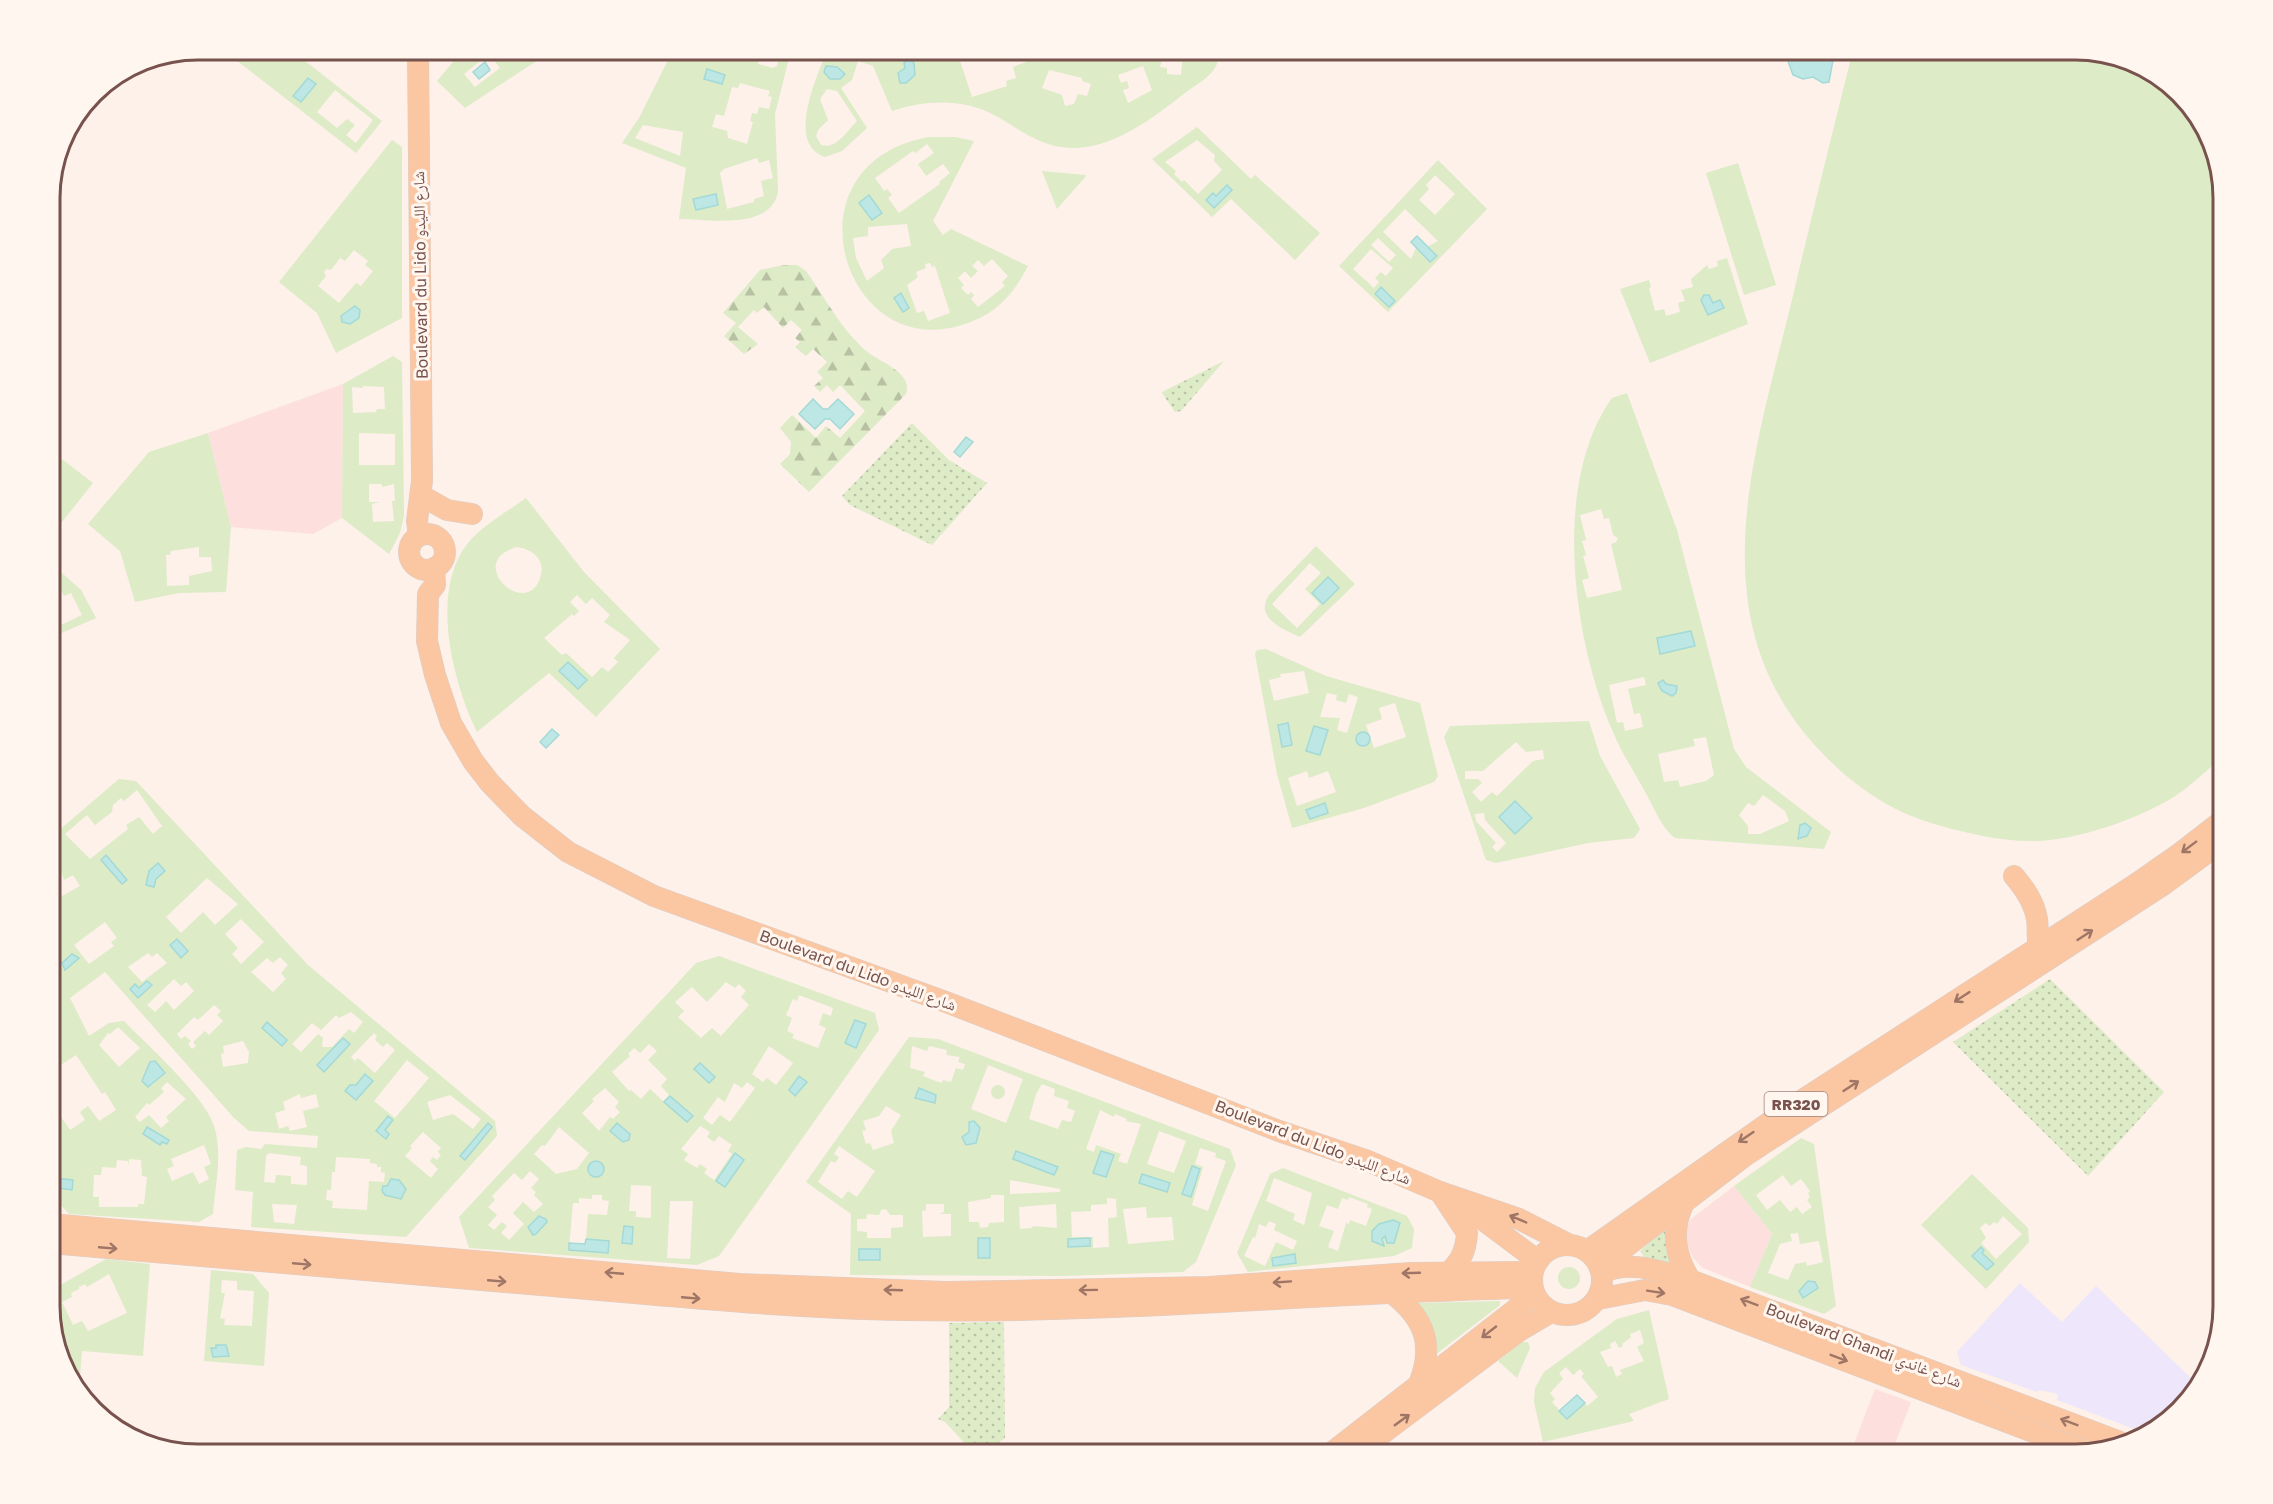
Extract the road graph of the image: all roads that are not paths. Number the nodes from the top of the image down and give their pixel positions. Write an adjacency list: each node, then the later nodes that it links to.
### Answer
1 (418, 60): 2 (main road, Boulevard du Lido شارع الليدو)
2 (421, 499): 3 (main road); 8 (main road, Boulevard du Lido شارع الليدو)
3 (472, 514)
4 (2213, 828): 7 (main road, RR320, one-way to 7)
5 (2213, 848): 7 (main road, RR320, one-way to 5)
6 (2014, 876): 7 (main road)
7 (2042, 954): 9 (main road, RR320, one-way to 7); 12 (main road, RR320, one-way to 12)
8 (1440, 1192): 12 (main road, Boulevard du Lido شارع الليدو, one-way to 8); 14 (main road); 15 (main road, Boulevard du Lido شارع الليدو)
9 (1685, 1200): 13 (main road, RR320); 16 (main road)
10 (60, 1225): 14 (main road, one-way to 10)
11 (60, 1244): 17 (main road, one-way to 17)
12 (1579, 1248): 13 (main road); 15 (main road, RR320)
13 (1602, 1271): 16 (main road, Boulevard Ghandi شارع غاندي); 18 (main road)
14 (1449, 1272): 15 (main road)
15 (1534, 1279): 17 (main road); 19 (main road); 20 (main road, RR320, one-way to 20)
16 (1690, 1280): 21 (main road, Boulevard Ghandi شارع غاندي, one-way to 16)
17 (1392, 1293): 20 (main road)
18 (1598, 1299): 19 (main road); 24 (main road, Boulevard Ghandi شارع غاندي, one-way to 24)
19 (1551, 1312): 23 (main road, one-way to 19)
20 (1417, 1389): 22 (main road, RR320)
21 (2112, 1439)
22 (1344, 1444)
23 (1370, 1444)
24 (2065, 1444)

